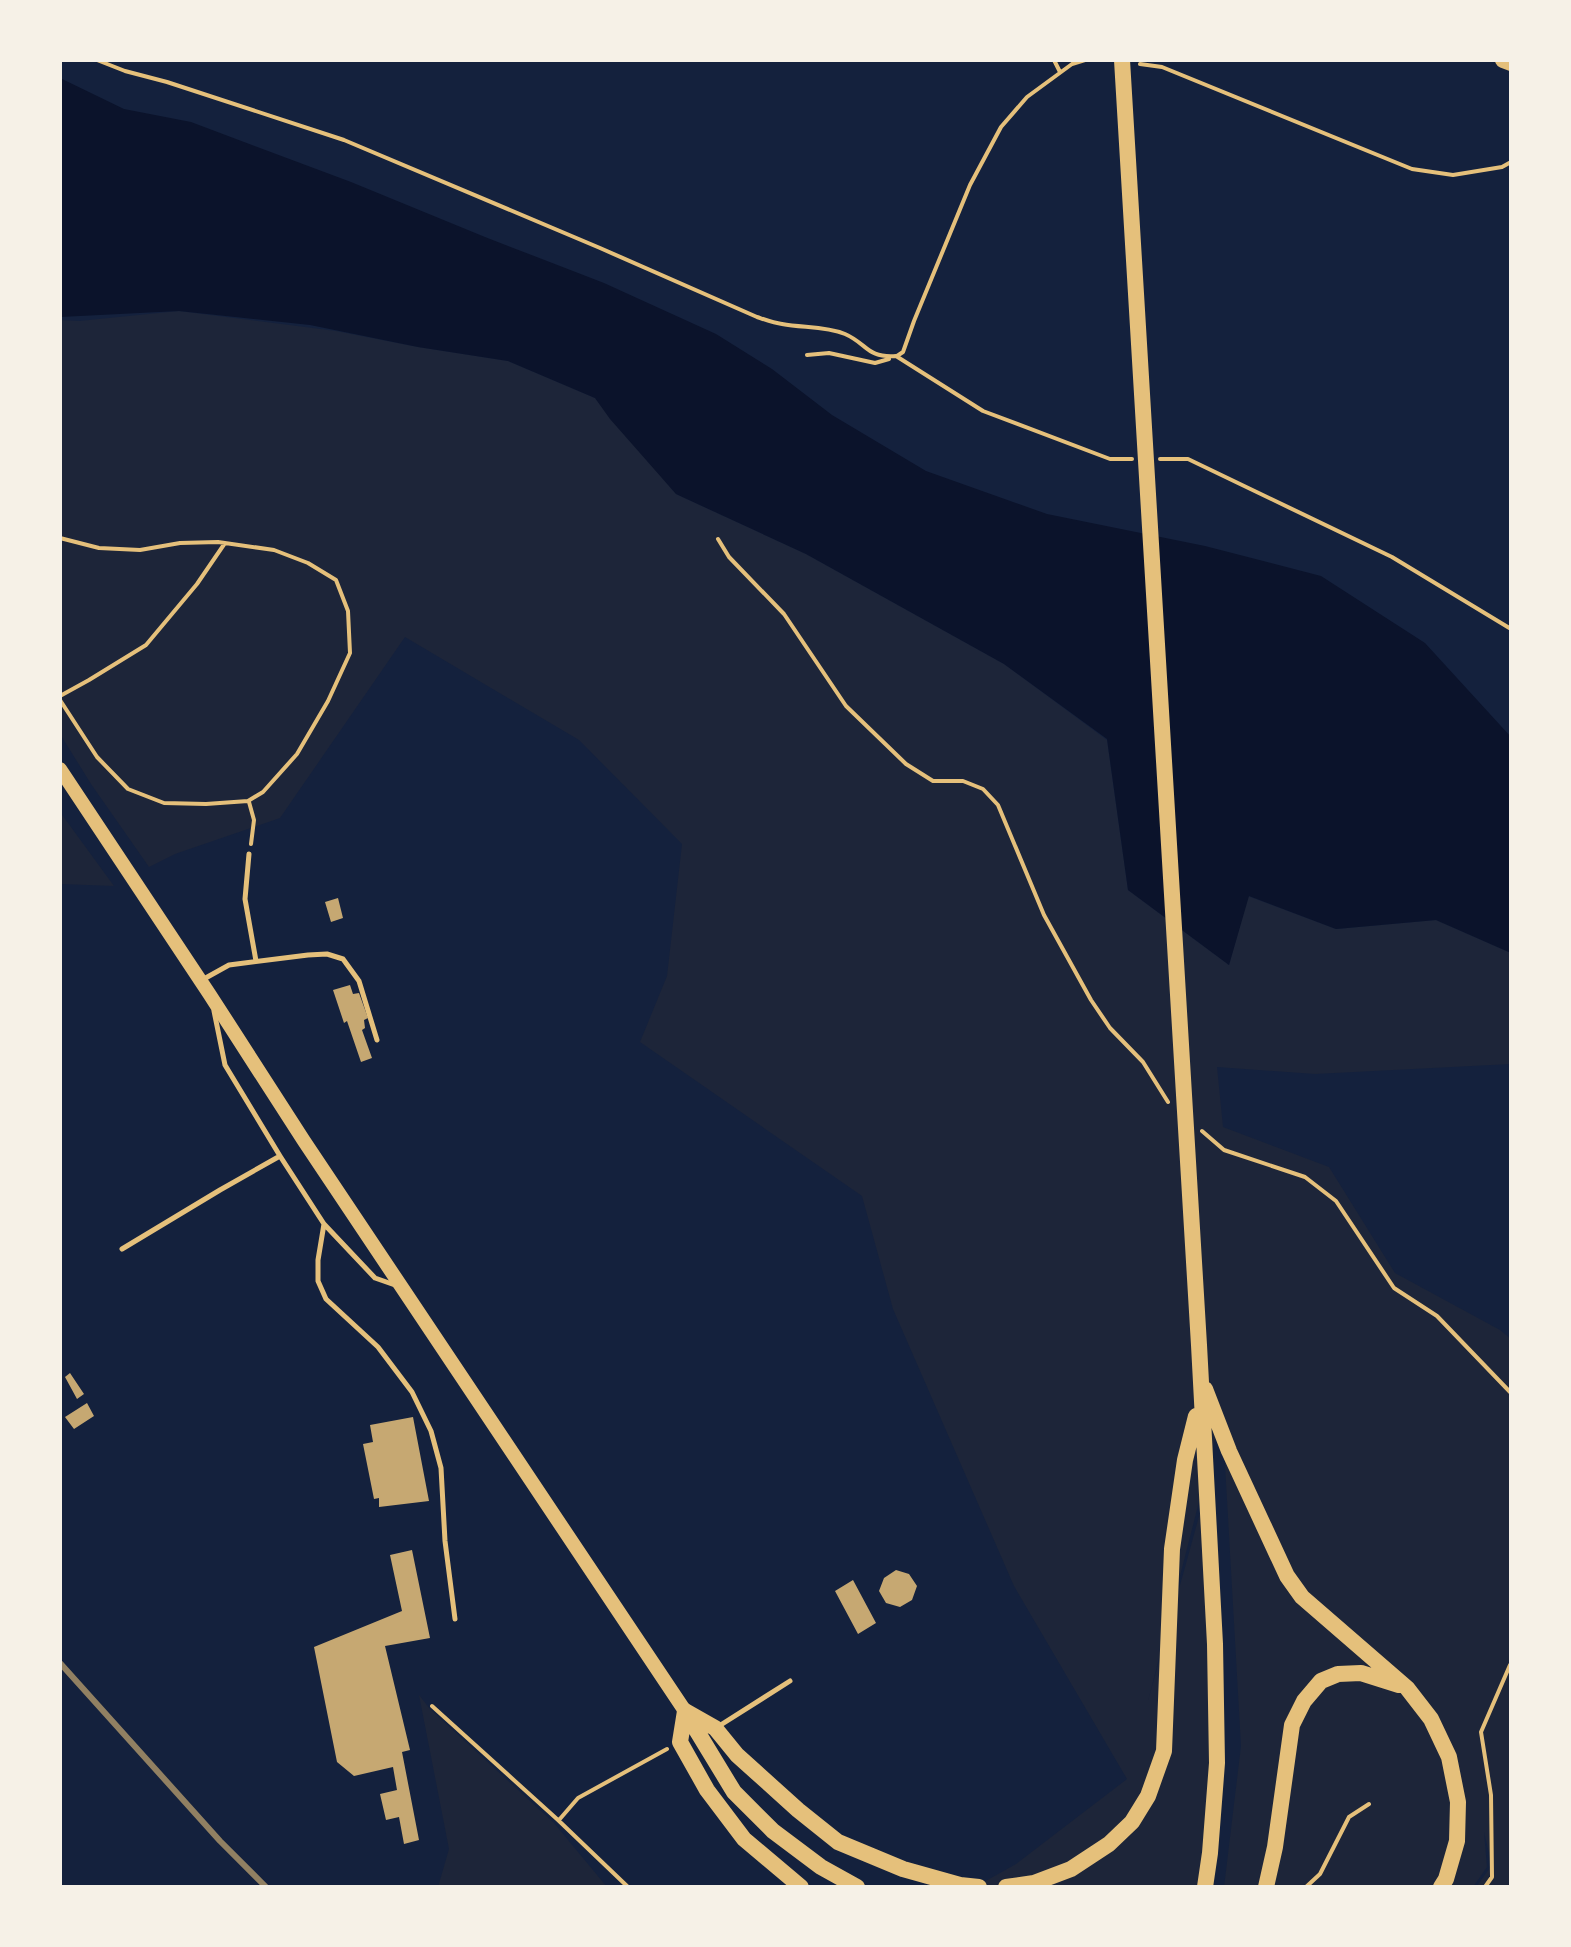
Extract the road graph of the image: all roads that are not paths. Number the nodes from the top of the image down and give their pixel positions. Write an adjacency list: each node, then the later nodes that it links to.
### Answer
1 (1503, 60): 3 (highway)
2 (1126, 61): 14 (highway)
3 (1511, 63)
4 (60, 769): 7 (main road)
5 (249, 854): 6 (lane)
6 (256, 961): 7 (lane); 9 (lane)
7 (201, 981): 8 (main road)
8 (210, 995): 10 (lane); 13 (main road)
9 (377, 1040)
10 (280, 1156): 11 (lane); 12 (lane)
11 (324, 1224): 13 (lane); 16 (lane)
12 (122, 1249)
13 (402, 1288): 19 (main road)
14 (1200, 1376): 15 (highway); 18 (highway)
15 (1201, 1398): 24 (highway); 25 (highway)
16 (455, 1619)
17 (790, 1681): 20 (lane)
18 (1407, 1688): 26 (highway); 27 (highway)
19 (685, 1711): 20 (highway); 21 (highway); 22 (highway)
20 (715, 1728): 23 (highway)
21 (801, 1887)
22 (857, 1887)
23 (979, 1887)
24 (1006, 1887)
25 (1205, 1887)
26 (1266, 1887)
27 (1441, 1887)

